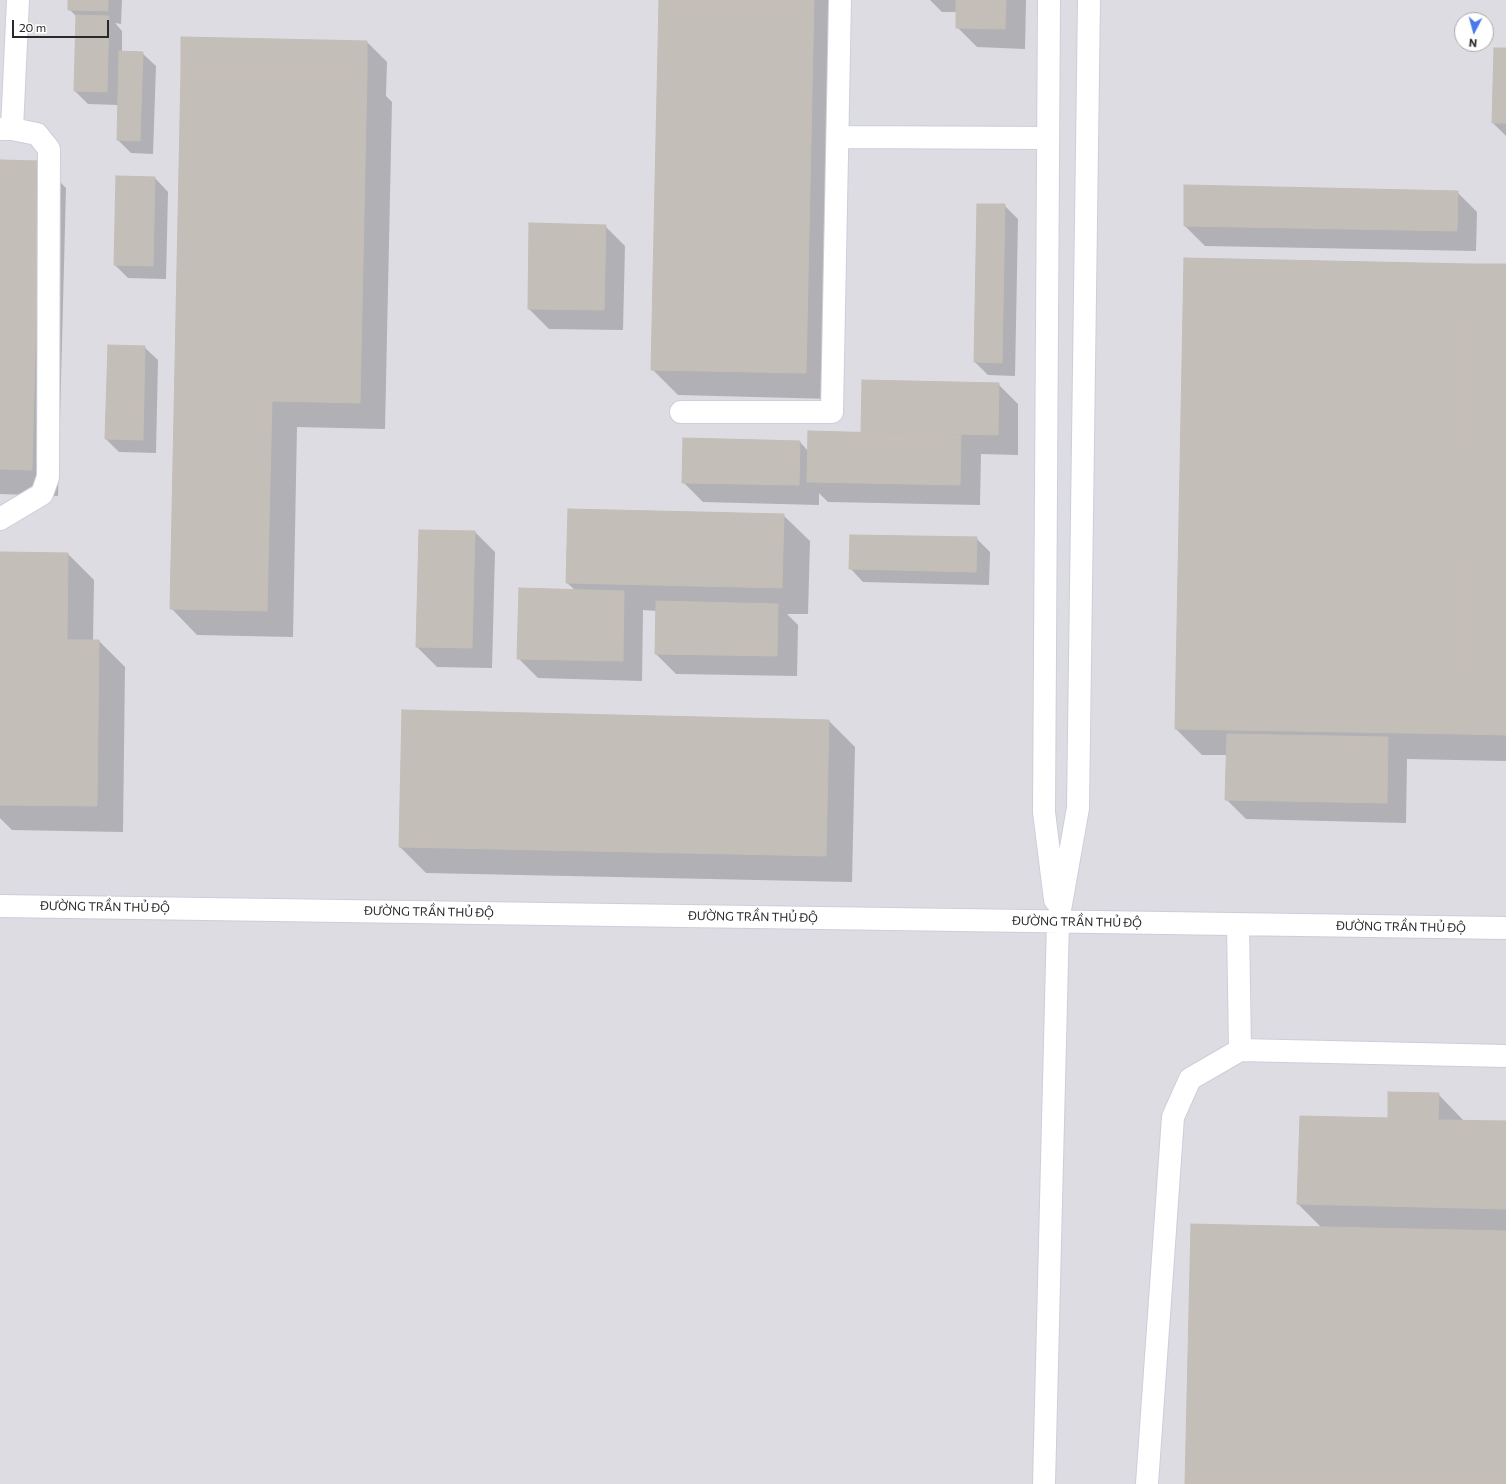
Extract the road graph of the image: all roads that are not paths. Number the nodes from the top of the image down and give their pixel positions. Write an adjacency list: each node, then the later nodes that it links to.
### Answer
1 (18, 0): 5 (street)
2 (840, 0): 6 (street)
3 (1049, 0): 7 (street)
4 (1089, 0): 11 (street)
5 (6, 129): 9 (street)
6 (838, 137): 7 (street); 8 (street)
7 (1048, 138): 11 (street)
8 (681, 412)
9 (0, 519)
10 (0, 906): 11 (street, ĐƯỜNG TRẦN THỦ ĐỘ)
11 (1058, 921): 12 (street, ĐƯỜNG TRẦN THỦ ĐỘ); 16 (street)
12 (1238, 924): 13 (street, ĐƯỜNG TRẦN THỦ ĐỘ); 14 (street)
13 (1506, 928)
14 (1240, 1050): 15 (street); 17 (street)
15 (1506, 1056)
16 (1044, 1484)
17 (1146, 1484)

